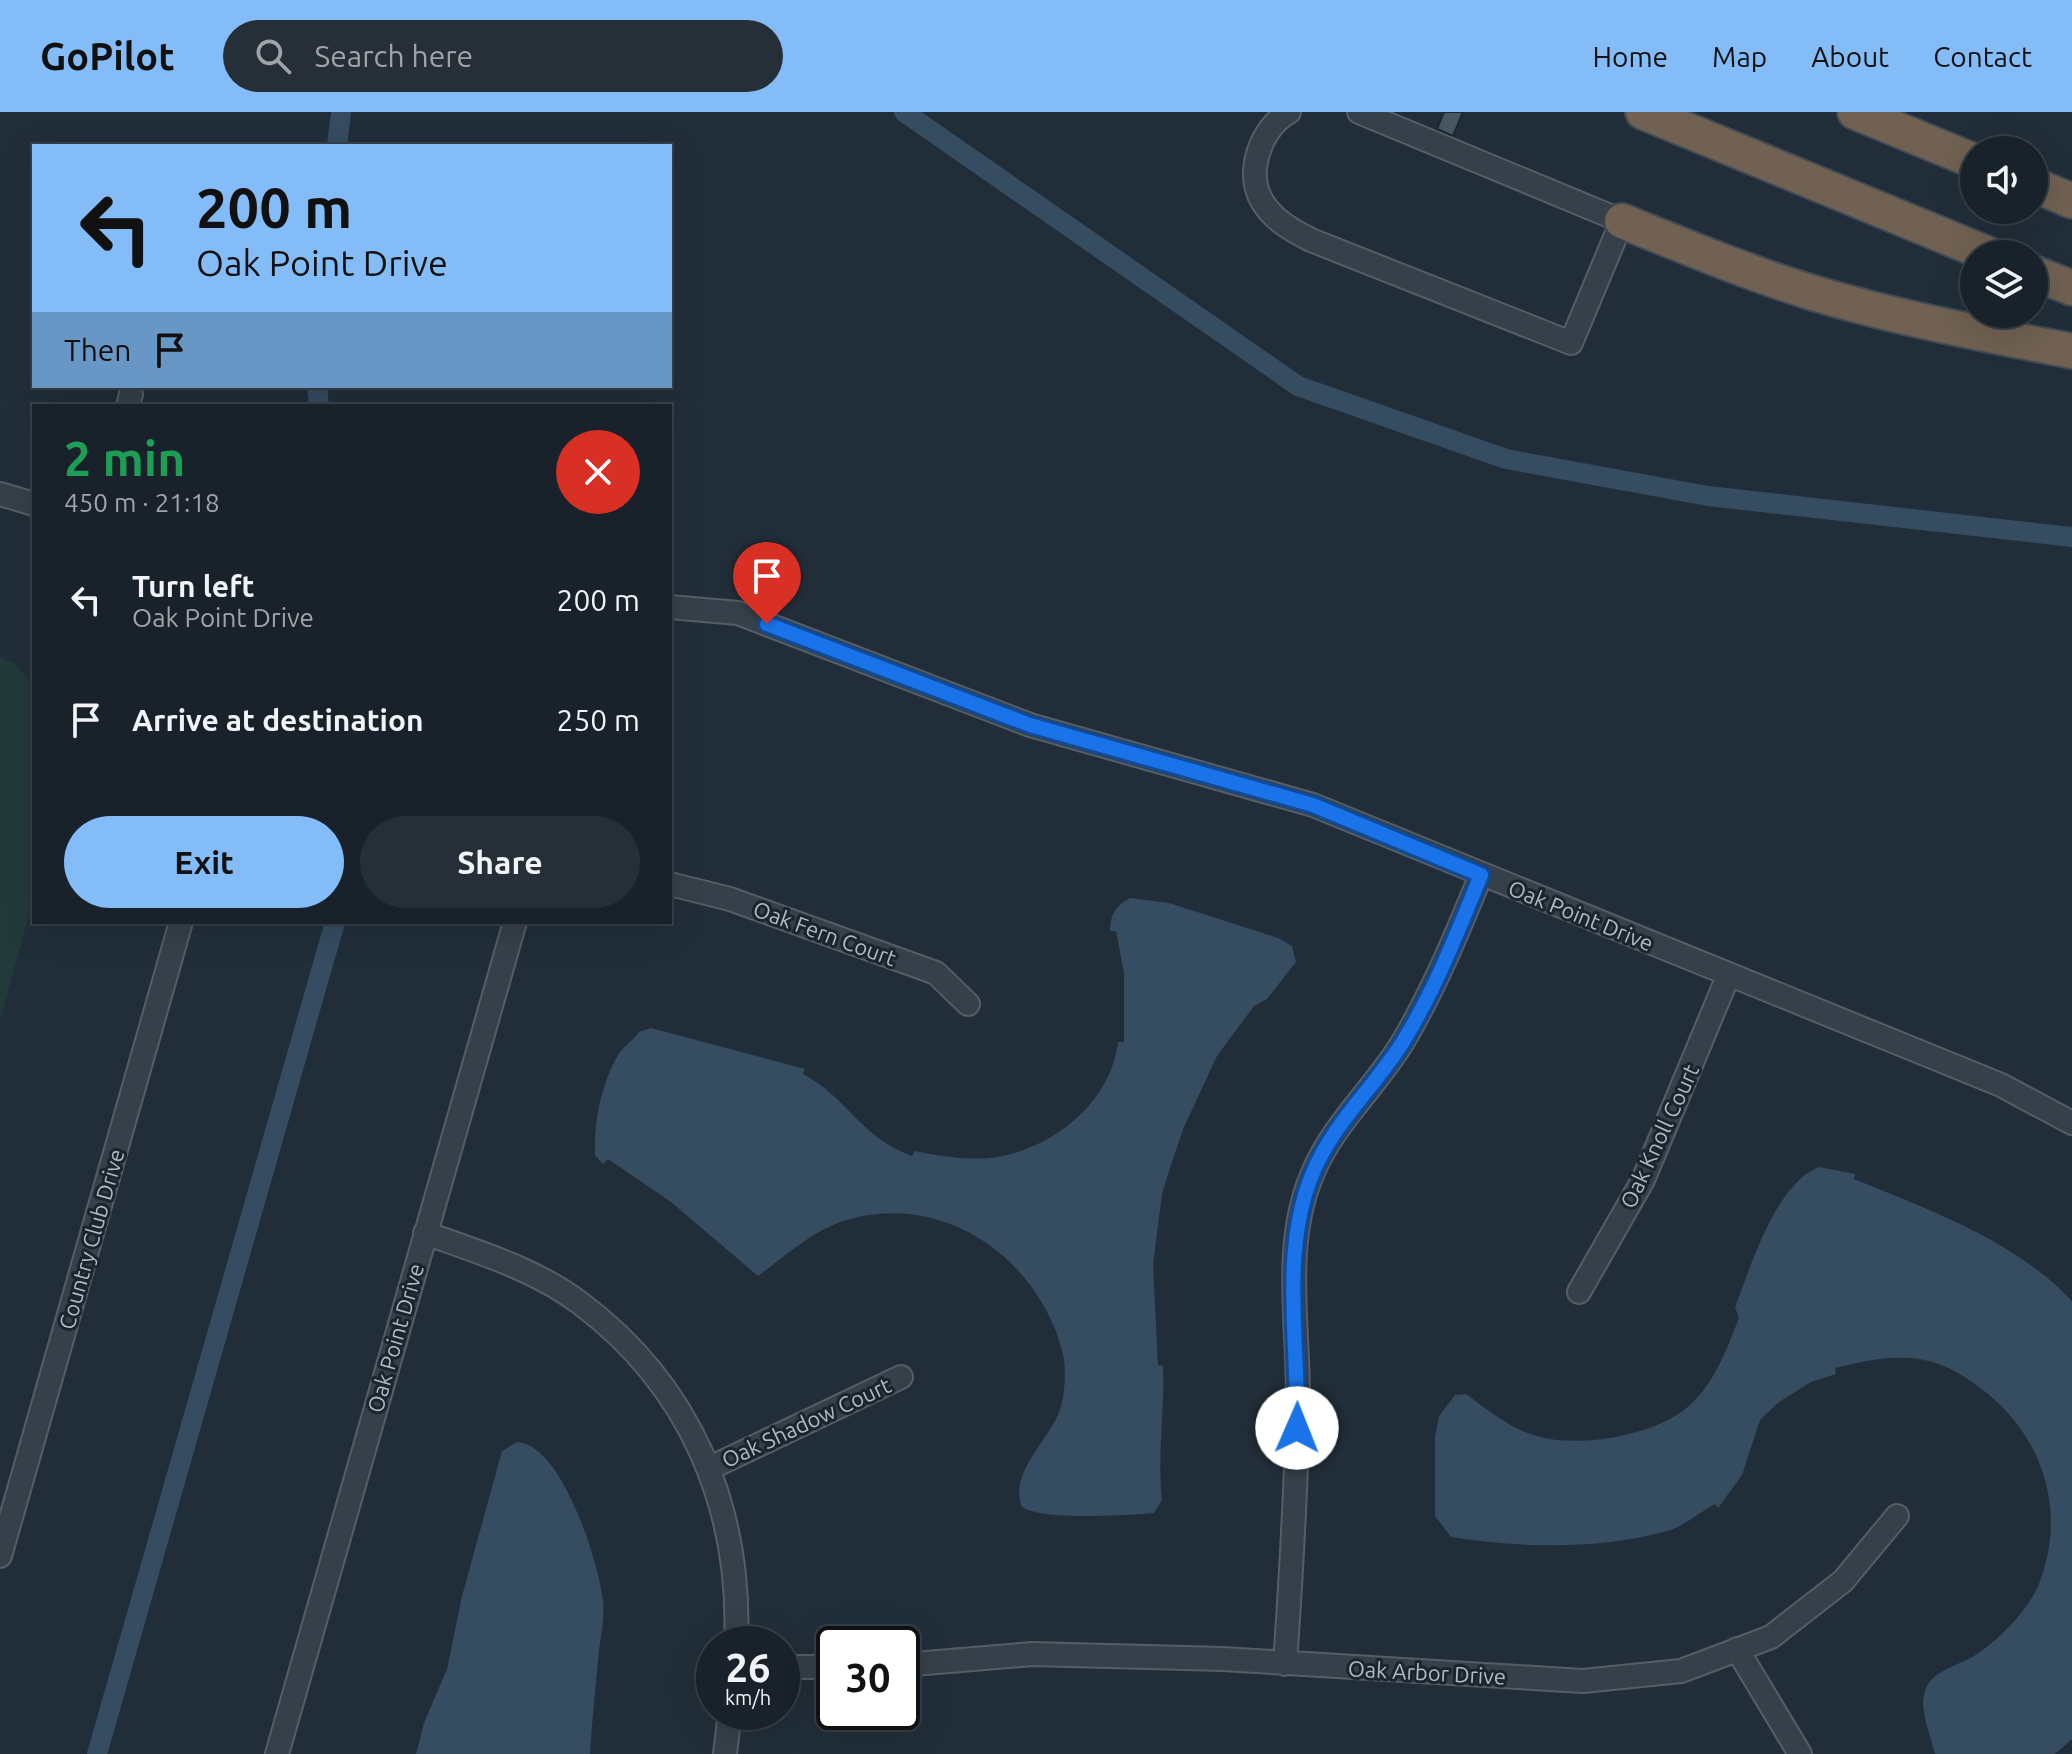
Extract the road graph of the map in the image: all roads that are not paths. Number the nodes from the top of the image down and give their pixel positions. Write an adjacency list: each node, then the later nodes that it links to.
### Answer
1 (1289, 112): 8 (street)
2 (1359, 112): 8 (street)
3 (1643, 112): 9 (highway)
4 (1855, 112): 5 (highway)
5 (1960, 155)
6 (2048, 191): 7 (highway)
7 (2072, 201)
8 (1622, 221): 12 (highway)
9 (1960, 242)
10 (2048, 279): 11 (highway)
11 (2072, 288)
12 (2072, 351)
13 (0, 494): 14 (street)
14 (32, 503)
15 (672, 607): 16 (street, Oak Point Drive)
16 (1481, 875): 20 (street, Oak Point Drive); 32 (street)
17 (672, 884): 21 (street, Oak Fern Court)
18 (180, 924): 28 (street, Country Club Drive)
19 (514, 924): 23 (street, Oak Point Drive)
20 (1729, 974): 22 (street, Oak Point Drive); 24 (street, Oak Knoll Court)
21 (968, 1004)
22 (2072, 1123)
23 (425, 1233): 26 (street); 34 (street, Oak Point Drive)
24 (1579, 1292)
25 (901, 1377): 26 (street, Oak Shadow Court)
26 (710, 1468): 29 (street)
27 (1897, 1516): 30 (street, Oak Arbor Drive)
28 (0, 1556)
29 (735, 1626)
30 (1737, 1649): 32 (street, Oak Arbor Drive); 36 (street)
31 (920, 1663): 32 (street, Oak Arbor Drive)
32 (1285, 1664)
33 (728, 1730): 35 (street)
34 (277, 1754)
35 (725, 1754)
36 (1800, 1754)

